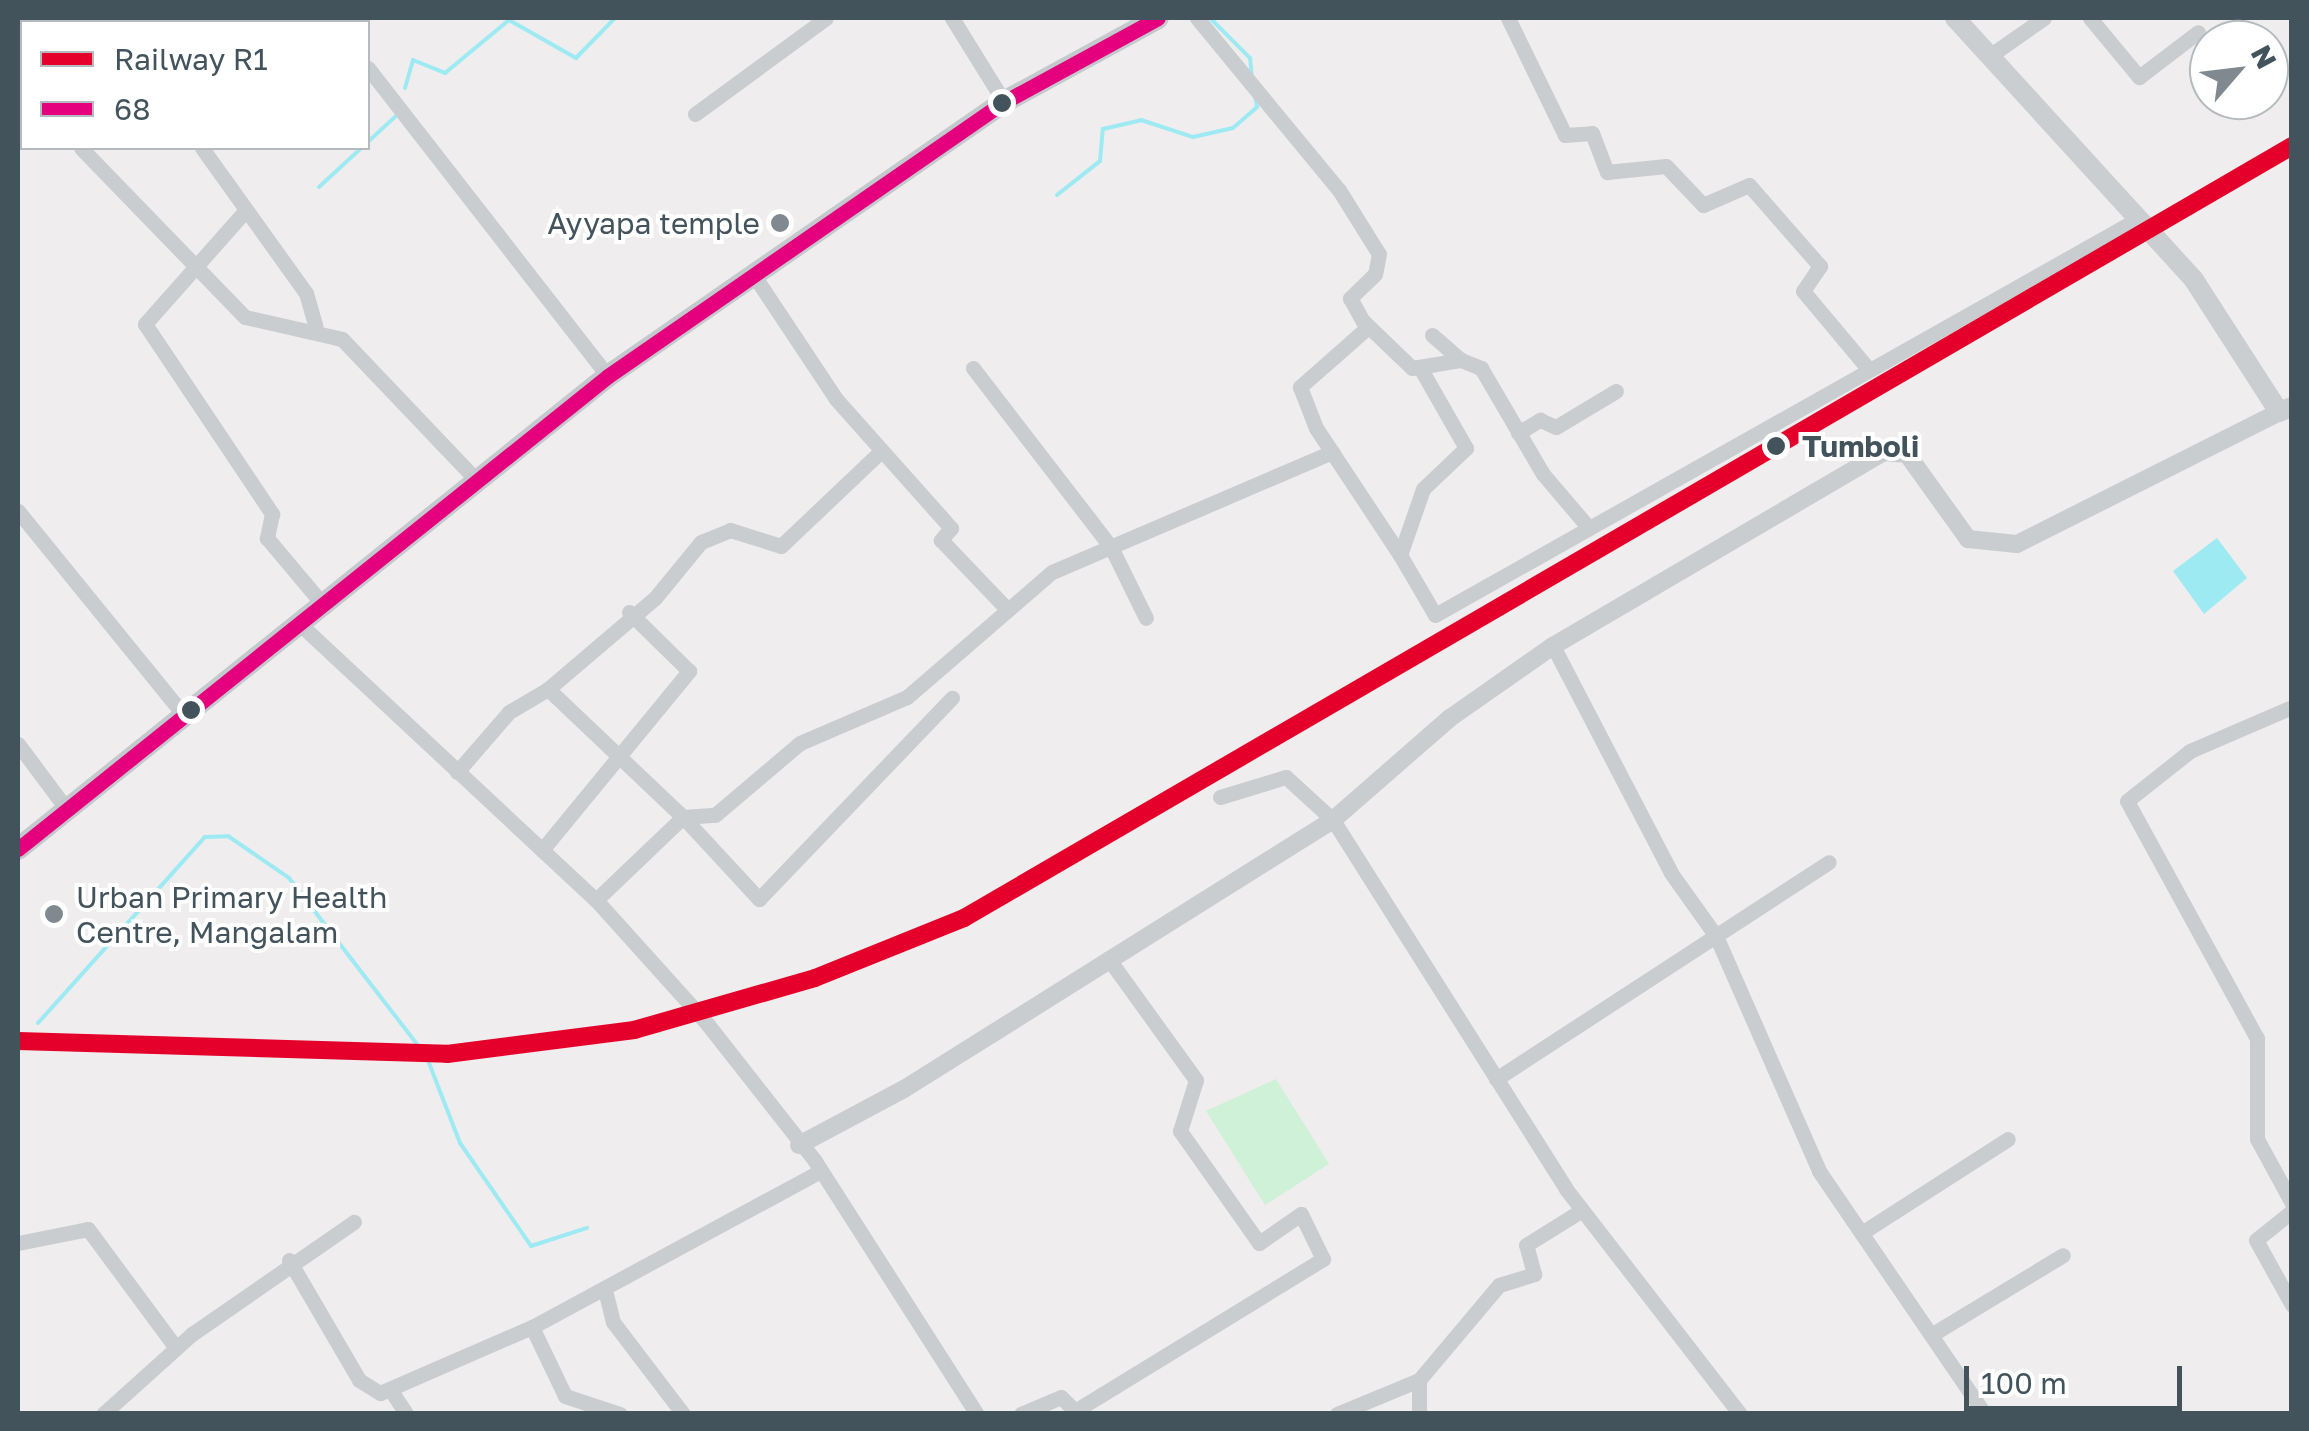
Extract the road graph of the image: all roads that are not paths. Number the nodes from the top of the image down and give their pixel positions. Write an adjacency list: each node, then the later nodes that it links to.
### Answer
1 (826, 18): 13 (street)
2 (952, 18): 12 (street)
3 (1158, 18): 12 (main road)
4 (1197, 18): 20 (street)
5 (1508, 18): 24 (street)
6 (1955, 18): 10 (main road)
7 (2044, 18): 10 (street)
8 (2090, 18): 9 (street)
9 (2189, 39)
10 (1988, 57): 17 (main road)
11 (370, 71): 27 (street)
12 (1004, 102): 19 (main road)
13 (695, 114)
14 (83, 150): 18 (street)
15 (203, 150): 16 (street)
16 (246, 211): 18 (street); 21 (street)
17 (2136, 220): 24 (street); 29 (main road)
18 (196, 270): 21 (street); 38 (street)
19 (752, 274): 27 (main road); 31 (street)
20 (1368, 327): 26 (street); 32 (street)
21 (316, 328): 33 (street)
22 (1432, 335): 23 (street)
23 (1462, 360): 26 (street); 30 (street)
24 (1866, 366): 35 (street)
25 (973, 368): 36 (street)
26 (1422, 372): 37 (street)
27 (608, 376): 33 (main road)
28 (1616, 390): 30 (street)
29 (2285, 409): 43 (street)
30 (1518, 432): 35 (street)
31 (881, 451): 39 (street); 40 (street)
32 (1332, 452): 36 (street); 37 (street)
33 (477, 481): 38 (main road)
34 (18, 511): 47 (street)
35 (1589, 528): 37 (street)
36 (1111, 547): 39 (street); 41 (street)
37 (1400, 556)
38 (324, 607): 42 (main road)
39 (1005, 607): 53 (street)
40 (629, 612): 44 (street); 49 (street)
41 (1146, 618)
42 (302, 626): 47 (main road); 50 (street)
43 (1553, 646): 54 (street); 59 (street)
44 (548, 689): 49 (street); 50 (street)
45 (952, 698): 53 (street)
46 (2292, 707): 65 (street)
47 (183, 714): 52 (main road)
48 (18, 744): 52 (street)
49 (620, 754): 53 (street); 56 (street)
50 (457, 772): 56 (street)
51 (1220, 797): 54 (street)
52 (65, 807): 55 (main road)
53 (684, 817): 58 (street)
54 (1332, 820): 60 (street); 61 (street)
55 (18, 849)
56 (542, 850): 58 (street)
57 (1829, 862): 59 (street)
58 (596, 900): 63 (street)
59 (1716, 936): 61 (street); 69 (street)
60 (1108, 958): 63 (street); 86 (street)
61 (1496, 1079): 66 (street)
62 (2008, 1140): 69 (street)
63 (799, 1144): 64 (street)
64 (820, 1171): 73 (street); 85 (street)
65 (2292, 1203)
66 (1582, 1210): 78 (street); 89 (street)
67 (2292, 1211): 74 (street)
68 (354, 1222): 72 (street)
69 (1863, 1232): 76 (street)
70 (18, 1243): 77 (street)
71 (2062, 1256): 76 (street)
72 (288, 1260): 77 (street); 79 (street)
73 (604, 1290): 75 (street); 84 (street)
74 (2292, 1305)
75 (532, 1328): 79 (street); 83 (street)
76 (1931, 1335): 90 (street)
77 (176, 1348): 81 (street)
78 (1419, 1380): 80 (street); 88 (street)
79 (390, 1389): 82 (street)
80 (1357, 1408): 87 (street)
81 (103, 1414)
82 (406, 1414)
83 (620, 1414)
84 (683, 1414)
85 (978, 1414)
86 (1020, 1414)
87 (1337, 1414)
88 (1418, 1414)
89 (1740, 1414)
90 (1985, 1414)

